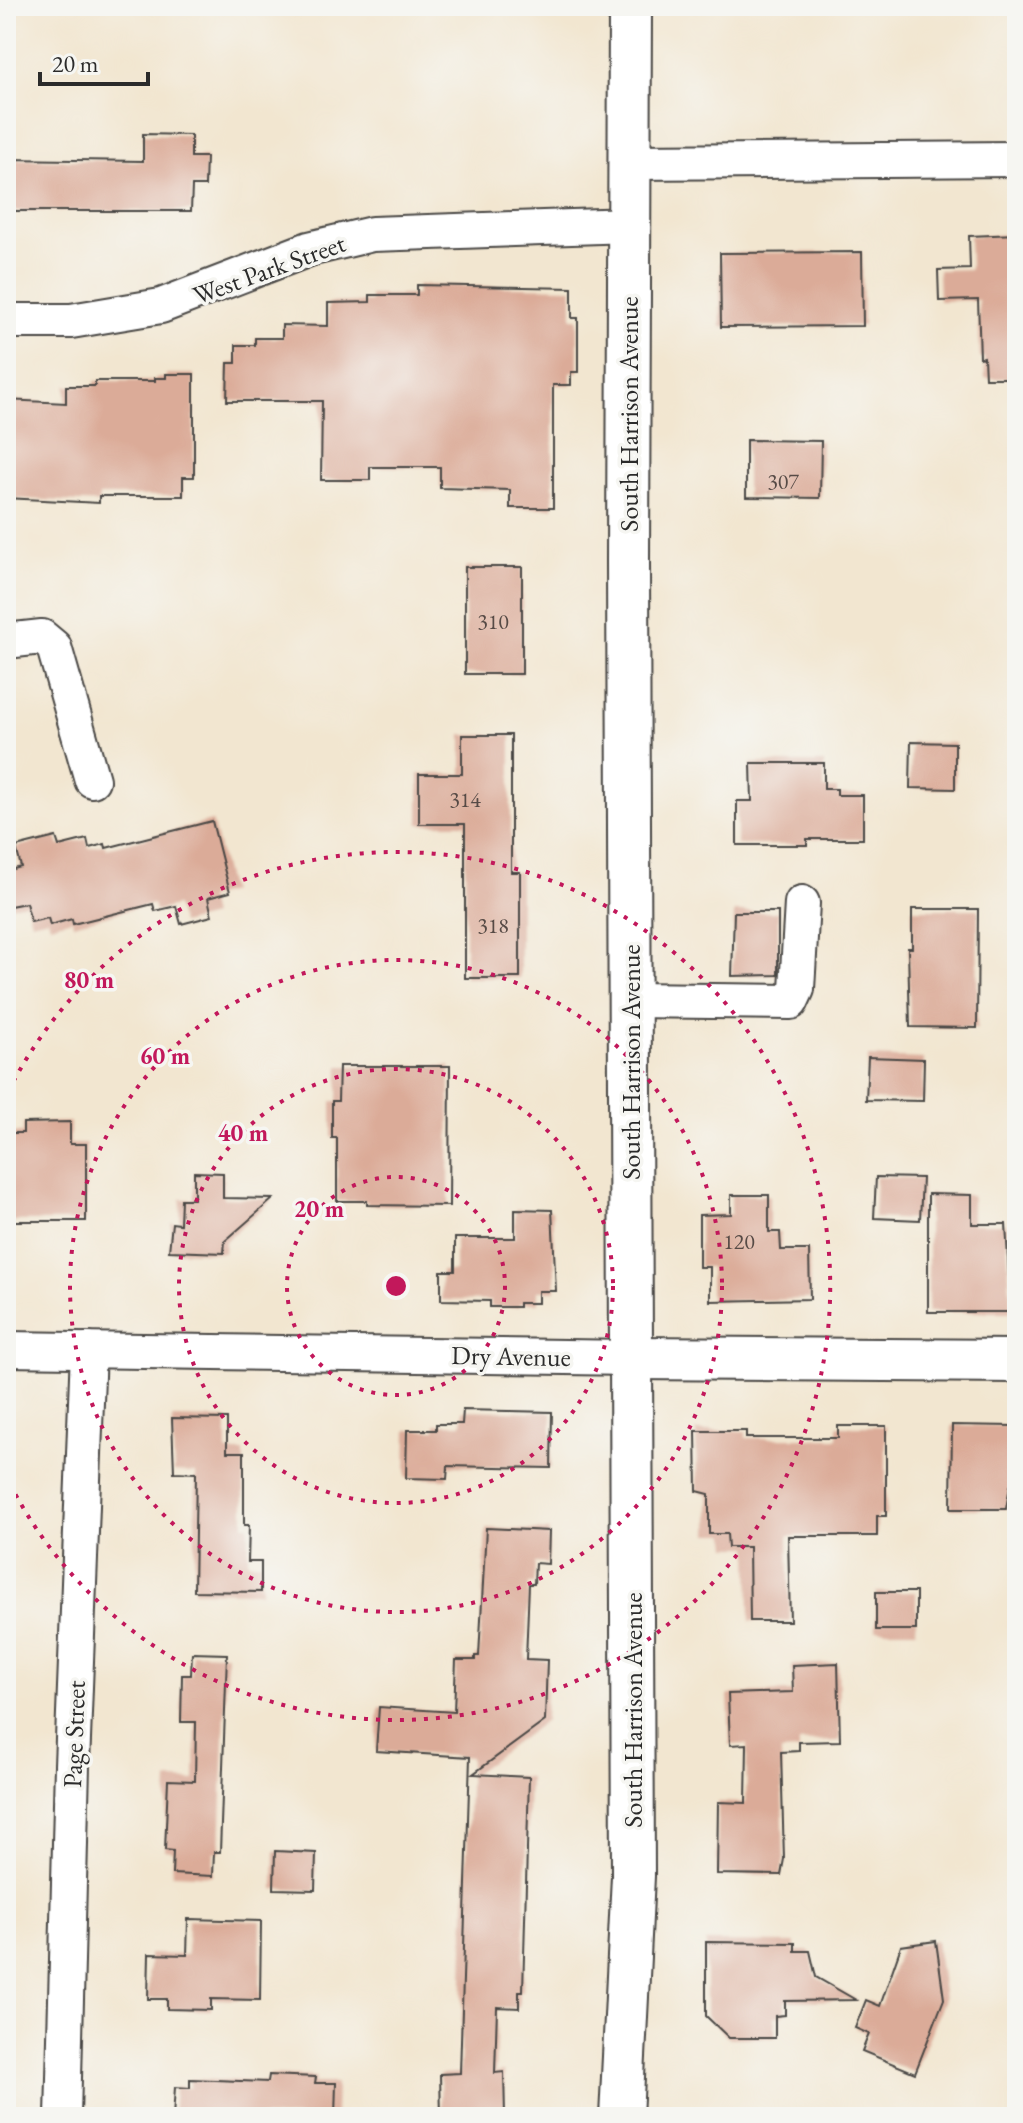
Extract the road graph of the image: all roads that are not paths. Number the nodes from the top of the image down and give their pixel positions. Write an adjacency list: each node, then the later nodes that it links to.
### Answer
1 (630, 6): 3 (street, South Harrison Avenue)
2 (1017, 159): 3 (street)
3 (630, 162): 4 (street, South Harrison Avenue)
4 (630, 225): 5 (street, West Park Street); 9 (street, South Harrison Avenue)
5 (6, 321)
6 (6, 641): 7 (street)
7 (92, 780)
8 (802, 903): 9 (street)
9 (631, 1000): 12 (street, South Harrison Avenue)
10 (6, 1349): 11 (street, Dry Avenue)
11 (88, 1350): 12 (street, Dry Avenue); 14 (street, Page Street)
12 (632, 1358): 13 (street, Dry Avenue); 15 (street, South Harrison Avenue)
13 (1017, 1361)
14 (63, 2117)
15 (621, 2117)

